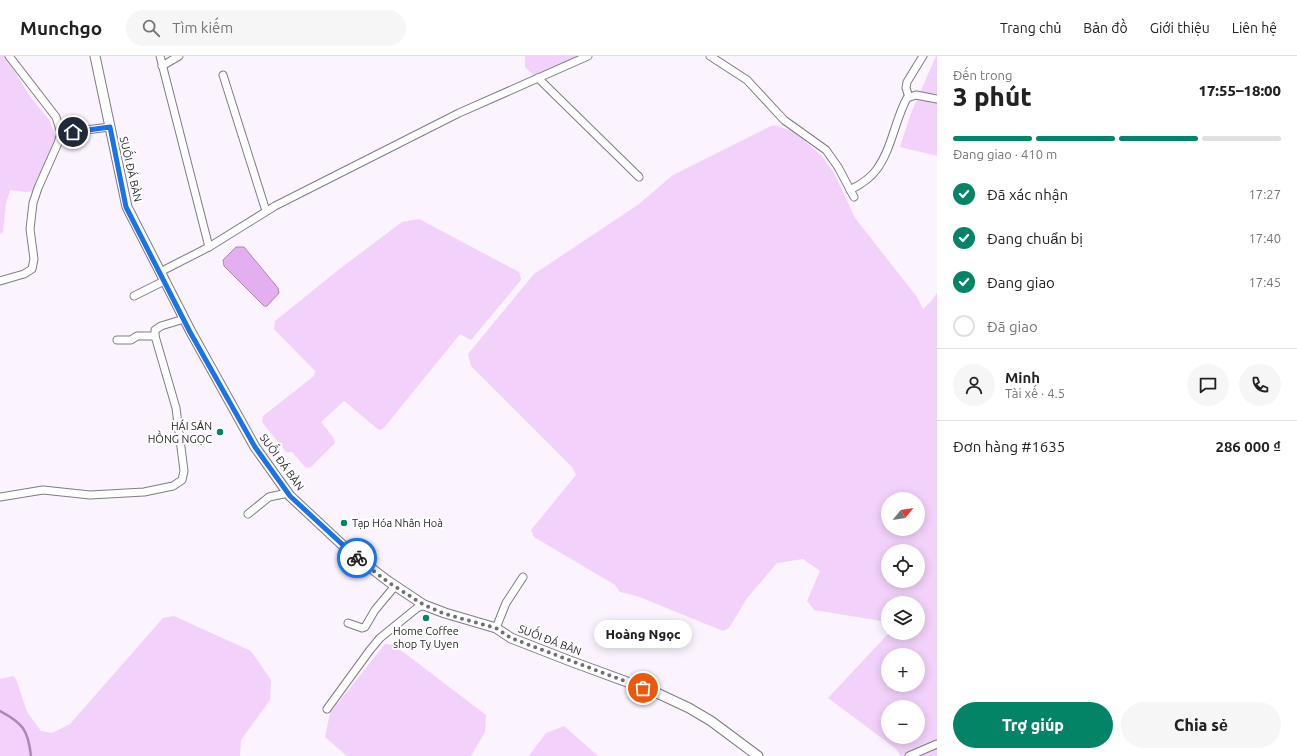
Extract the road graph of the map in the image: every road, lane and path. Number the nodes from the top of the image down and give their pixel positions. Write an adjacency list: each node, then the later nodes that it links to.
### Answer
1 (9, 56): 14 (street)
2 (95, 56): 13 (street, SUỐI ĐÁ BÀN)
3 (160, 56): 8 (street)
4 (179, 56): 8 (street)
5 (588, 56): 10 (street)
6 (710, 56): 16 (street)
7 (923, 56): 11 (street)
8 (162, 66): 19 (street)
9 (223, 75): 18 (street)
10 (538, 78): 15 (street); 18 (street)
11 (909, 97): 12 (street); 16 (street)
12 (937, 98)
13 (110, 127): 14 (street); 20 (street, SUỐI ĐÁ BÀN)
14 (61, 133): 21 (street)
15 (639, 178)
16 (850, 190): 17 (street)
17 (854, 197)
18 (266, 212): 19 (street)
19 (209, 247): 20 (street)
20 (162, 276): 22 (street); 23 (street, SUỐI ĐÁ BÀN)
21 (0, 281)
22 (134, 296)
23 (184, 319): 24 (street); 26 (street, SUỐI ĐÁ BÀN)
24 (155, 336): 25 (street); 27 (street)
25 (117, 340)
26 (288, 493): 28 (street); 30 (street, SUỐI ĐÁ BÀN)
27 (0, 497)
28 (248, 514)
29 (523, 577): 33 (street)
30 (395, 586): 31 (street, SUỐI ĐÁ BÀN); 32 (street)
31 (424, 605): 33 (street, SUỐI ĐÁ BÀN); 34 (street)
32 (348, 623)
33 (496, 628): 36 (street, SUỐI ĐÁ BÀN)
34 (327, 709)
35 (937, 744): 37 (street)
36 (758, 756)
37 (909, 756)

